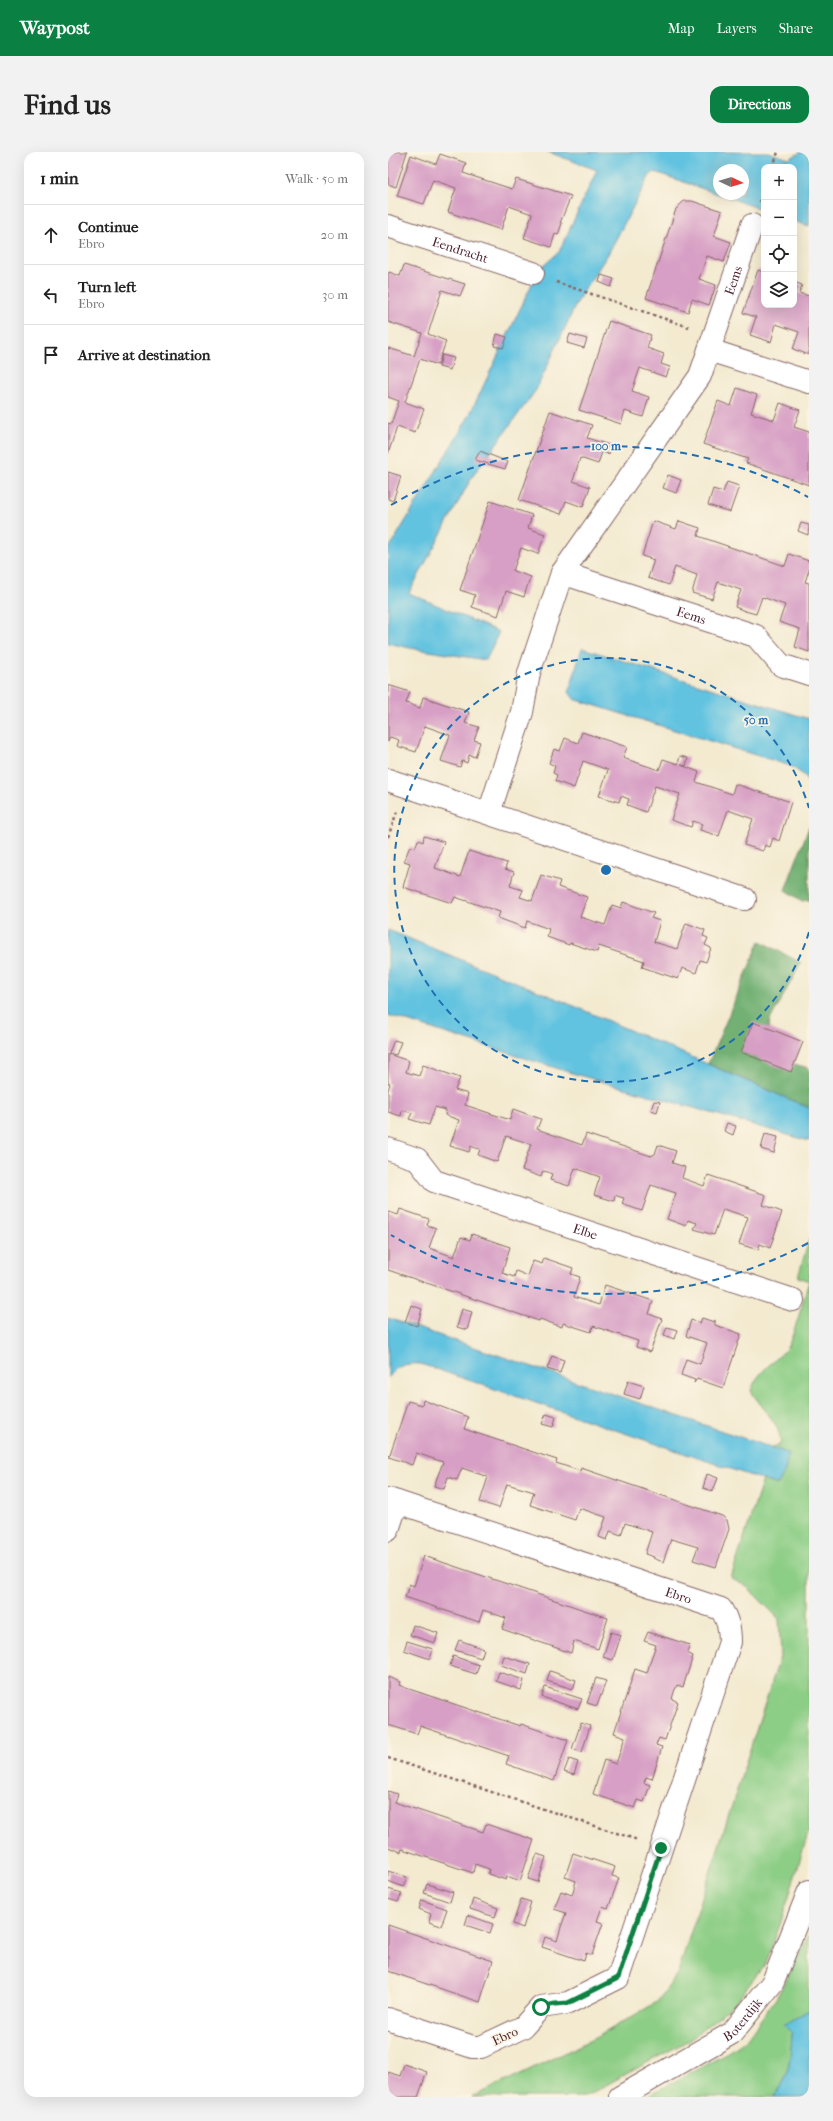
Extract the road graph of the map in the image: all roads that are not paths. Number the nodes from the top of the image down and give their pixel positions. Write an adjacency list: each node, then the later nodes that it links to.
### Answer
1 (752, 225): 4 (street, Eems)
2 (388, 226): 3 (street, Eendracht)
3 (533, 273)
4 (712, 343): 5 (street); 6 (street, Eems)
5 (809, 382)
6 (562, 573): 7 (street, Eems); 9 (street, Eems)
7 (809, 674)
8 (388, 780): 9 (street)
9 (489, 813): 10 (street)
10 (745, 899)
11 (388, 1150): 12 (street, Elbe)
12 (793, 1300)
13 (393, 1501): 14 (street, Ebro); 16 (street, Ebro)
14 (388, 1530)
15 (809, 1891): 17 (street, Boterdijk)
16 (388, 2019)
17 (620, 2097)

